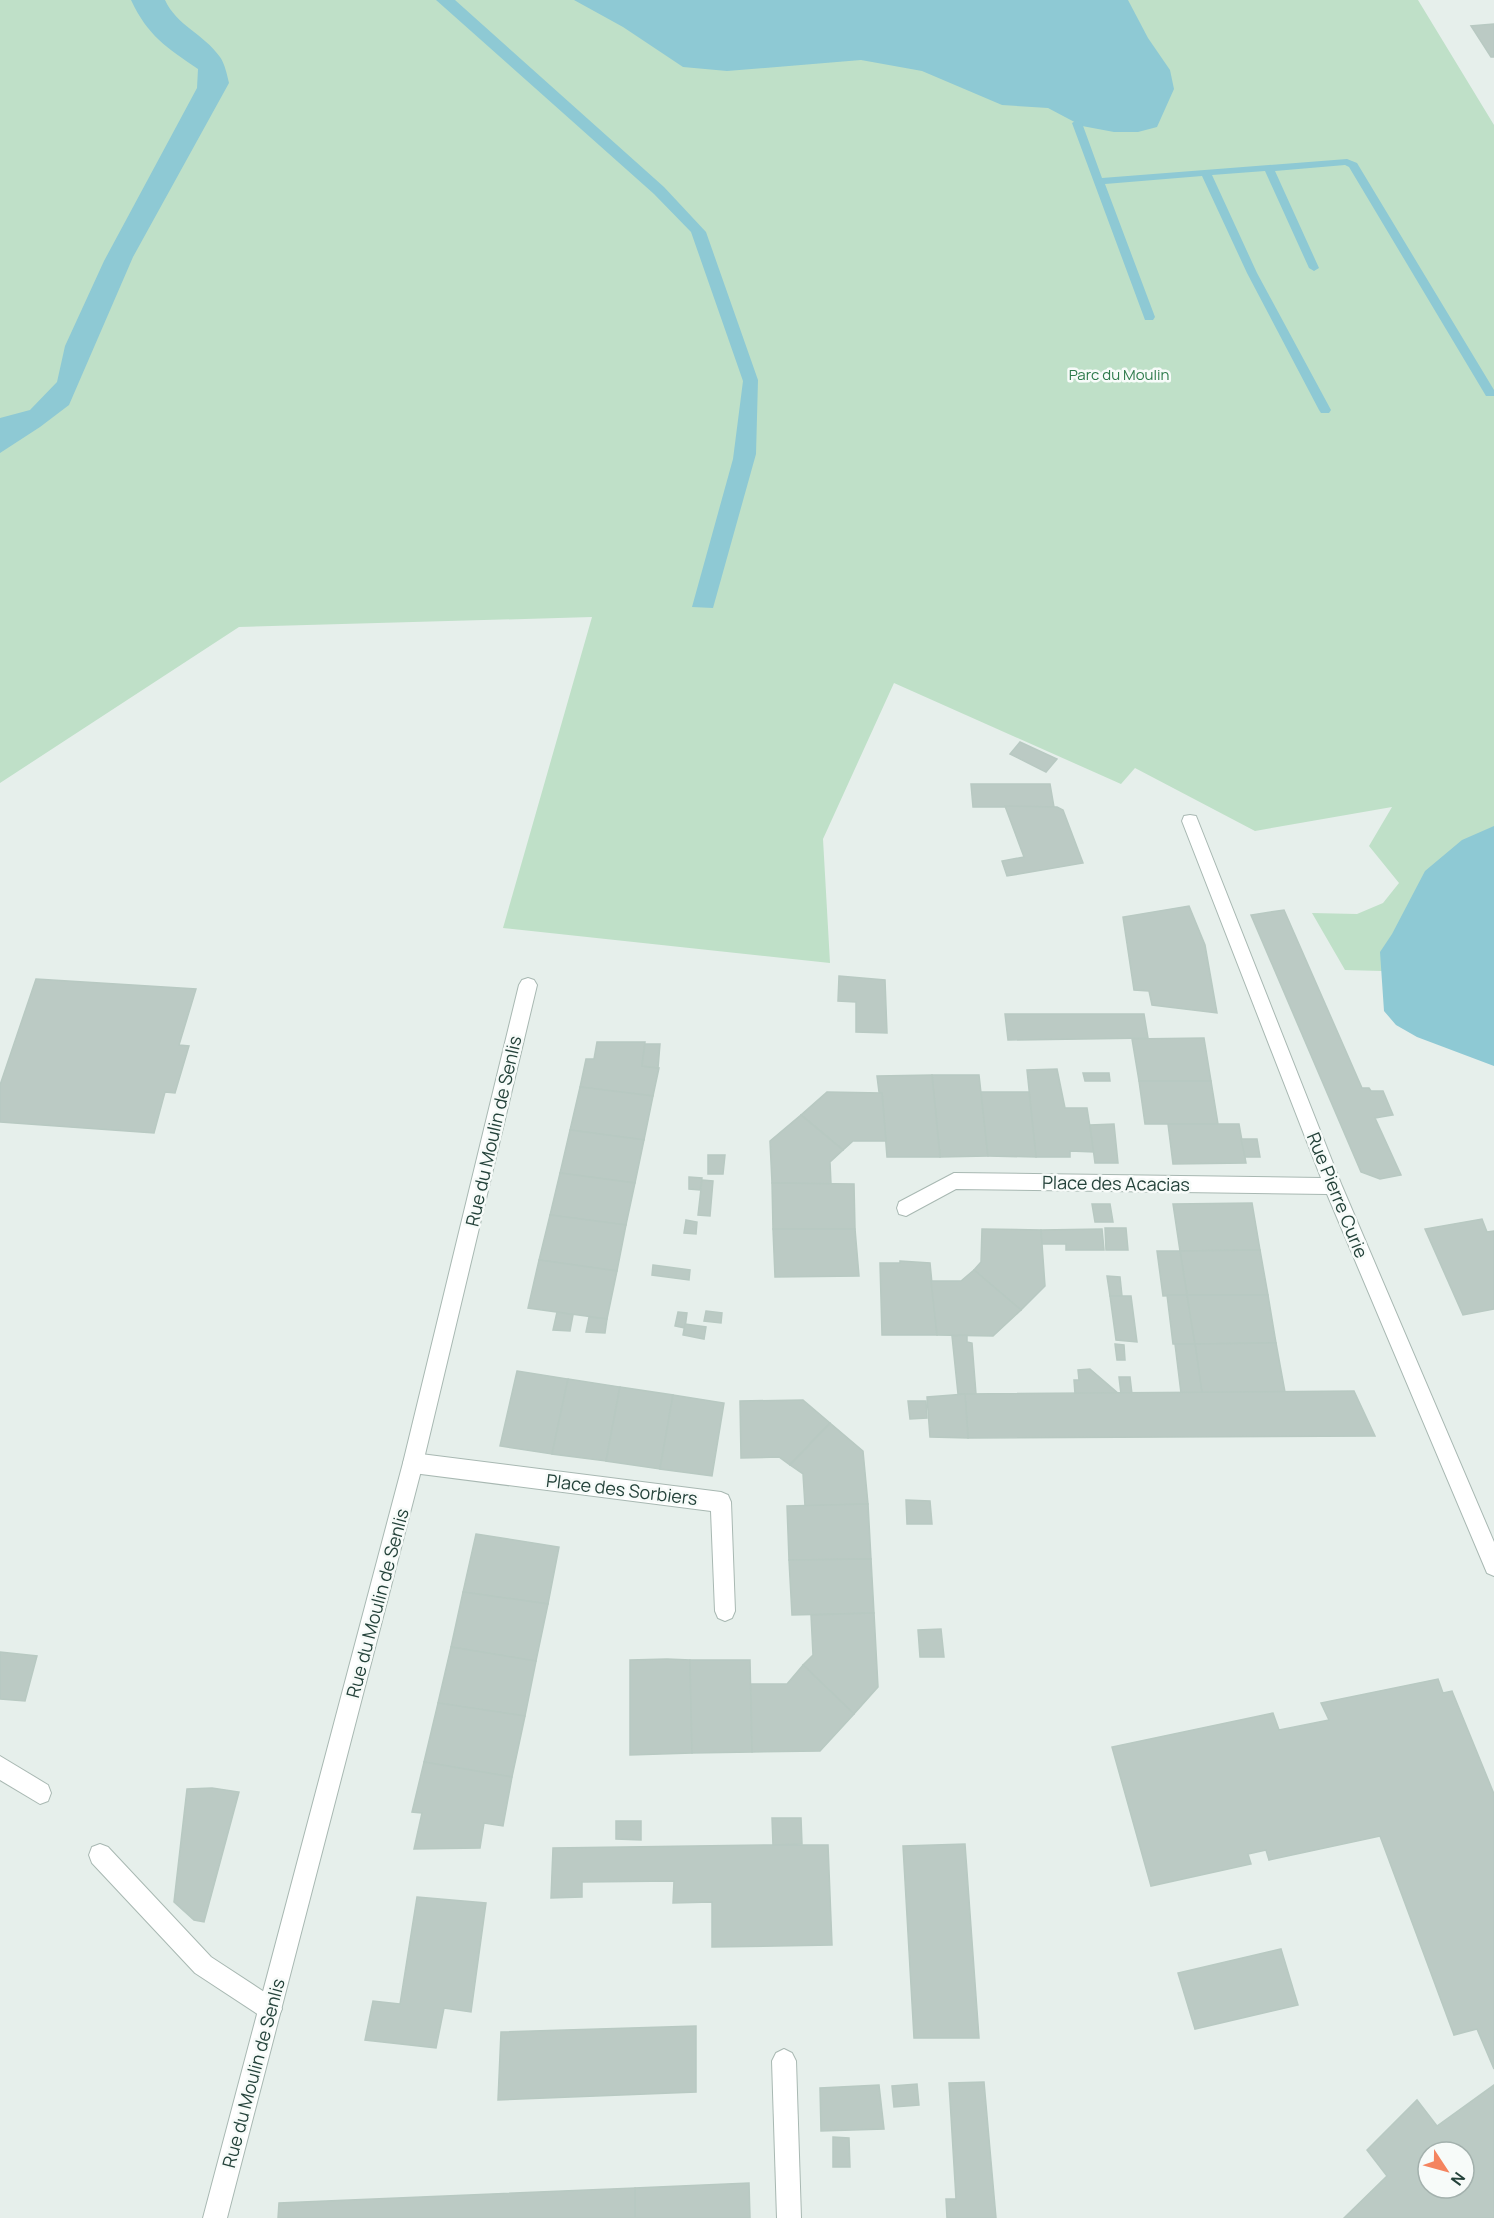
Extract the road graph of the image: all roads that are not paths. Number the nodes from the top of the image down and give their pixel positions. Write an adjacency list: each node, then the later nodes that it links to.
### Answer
1 (1190, 821): 3 (street, Rue Pierre Curie)
2 (528, 985): 5 (street, Rue du Moulin de Senlis)
3 (1333, 1186): 4 (street, Place des Acacias); 6 (street, Rue Pierre Curie)
4 (906, 1208)
5 (413, 1463): 7 (street, Place des Sorbiers); 11 (street, Rue du Moulin de Senlis)
6 (1494, 1566)
7 (725, 1611)
8 (0, 1767): 9 (street)
9 (40, 1793)
10 (100, 1855): 11 (street)
11 (270, 2009): 13 (street, Rue du Moulin de Senlis)
12 (784, 2061): 14 (street)
13 (215, 2218)
14 (789, 2218)

